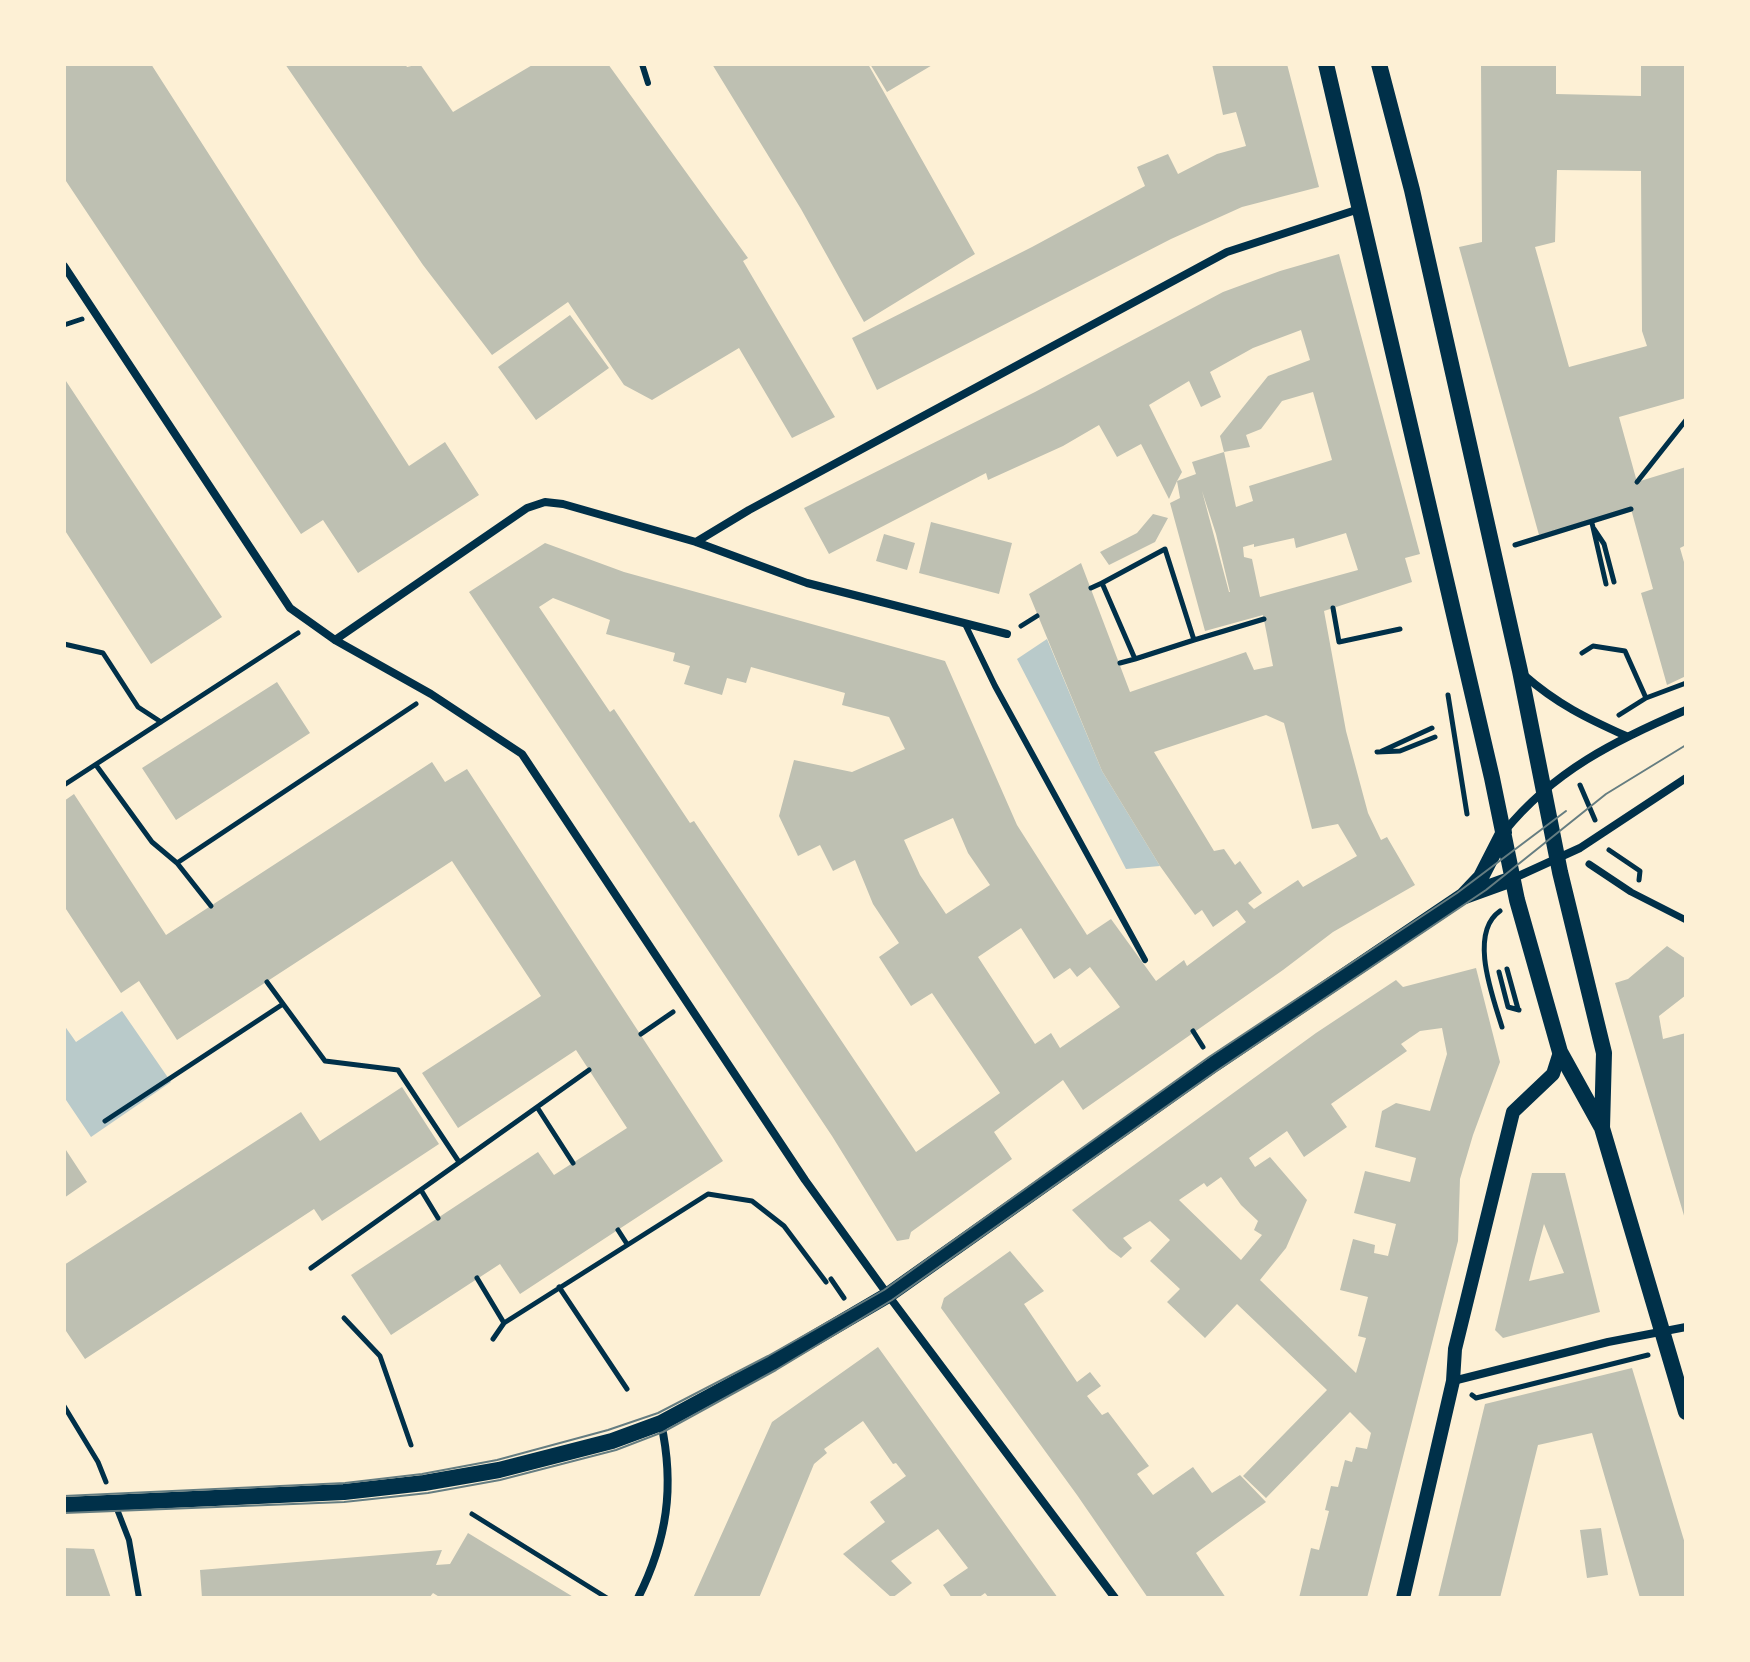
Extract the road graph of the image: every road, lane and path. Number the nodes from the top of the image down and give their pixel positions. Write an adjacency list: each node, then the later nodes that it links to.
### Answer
1 (642, 64): 4 (lane)
2 (1326, 64): 5 (main road)
3 (1379, 64): 29 (main road)
4 (648, 83)
5 (1359, 209): 11 (street); 42 (main road)
6 (64, 266): 19 (street)
7 (1686, 420): 8 (path)
8 (1637, 482)
9 (1631, 509): 10 (path)
10 (1592, 526): 12 (path); 13 (path); 15 (path)
11 (696, 542): 20 (street); 23 (street)
12 (1515, 545)
13 (1614, 582)
14 (1102, 583): 16 (path); 24 (path); 27 (path)
15 (1606, 584)
16 (1091, 588)
17 (1333, 608): 21 (path)
18 (1264, 619): 24 (path)
19 (311, 624): 23 (street); 33 (path)
20 (965, 624): 22 (street); 53 (lane)
21 (1400, 629)
22 (1007, 634)
23 (335, 640): 31 (street)
24 (1194, 640): 27 (path)
25 (64, 644): 33 (path)
26 (1582, 653): 30 (path)
27 (1135, 659): 28 (path)
28 (1120, 663)
29 (1520, 671): 35 (street); 41 (main road)
30 (1686, 683)
31 (431, 694): 45 (path); 57 (street)
32 (1686, 710): 35 (street)
33 (161, 722): 37 (path)
34 (1432, 728): 36 (path)
35 (1626, 736): 38 (street)
36 (1435, 737)
37 (96, 765): 40 (path); 45 (path)
38 (1573, 768): 41 (street); 43 (path)
39 (1686, 778): 43 (street)
40 (64, 785)
41 (1545, 791): 42 (street); 44 (main road)
42 (1504, 832): 47 (main road); 49 (main road)
43 (1601, 835): 44 (street); 48 (path)
44 (1558, 859): 47 (street); 65 (main road)
45 (177, 863): 50 (path)
46 (1589, 864): 52 (street)
47 (1512, 879): 49 (main road); 61 (main road)
48 (1639, 881)
49 (1463, 896): 76 (main road)
50 (211, 906)
51 (1495, 914): 59 (path)
52 (1685, 919)
53 (1145, 960)
54 (1507, 969): 55 (path)
55 (1499, 972)
56 (267, 982): 58 (path)
57 (687, 1002): 60 (path); 76 (street)
58 (283, 1004): 64 (path); 66 (path)
59 (1502, 1027)
60 (641, 1034)
61 (1560, 1052): 65 (main road); 82 (street)
62 (589, 1070): 63 (path)
63 (537, 1107): 66 (path); 67 (path)
64 (105, 1121)
65 (1602, 1128): 81 (main road)
66 (459, 1162): 68 (path)
67 (573, 1163)
68 (421, 1190): 69 (path); 72 (path)
69 (438, 1218)
70 (618, 1230): 71 (path)
71 (627, 1244): 74 (path); 75 (path)
72 (311, 1268)
73 (477, 1278): 78 (path)
74 (826, 1282)
75 (559, 1287): 78 (path); 83 (path)
76 (888, 1295): 87 (main road); 95 (street)
77 (344, 1318): 88 (path)
78 (504, 1323): 80 (path)
79 (1686, 1327): 81 (street)
80 (493, 1339)
81 (1665, 1340): 82 (street); 84 (path); 86 (main road)
82 (1453, 1381): 96 (street)
83 (627, 1389)
84 (1476, 1398)
85 (64, 1406): 89 (path)
86 (1686, 1412)
87 (661, 1423): 89 (main road); 94 (street)
88 (411, 1445)
89 (115, 1504): 90 (main road); 92 (lane)
90 (64, 1505)
91 (472, 1514): 93 (path)
92 (139, 1598)
93 (607, 1598)
94 (638, 1598)
95 (1115, 1598)
96 (1403, 1598)

